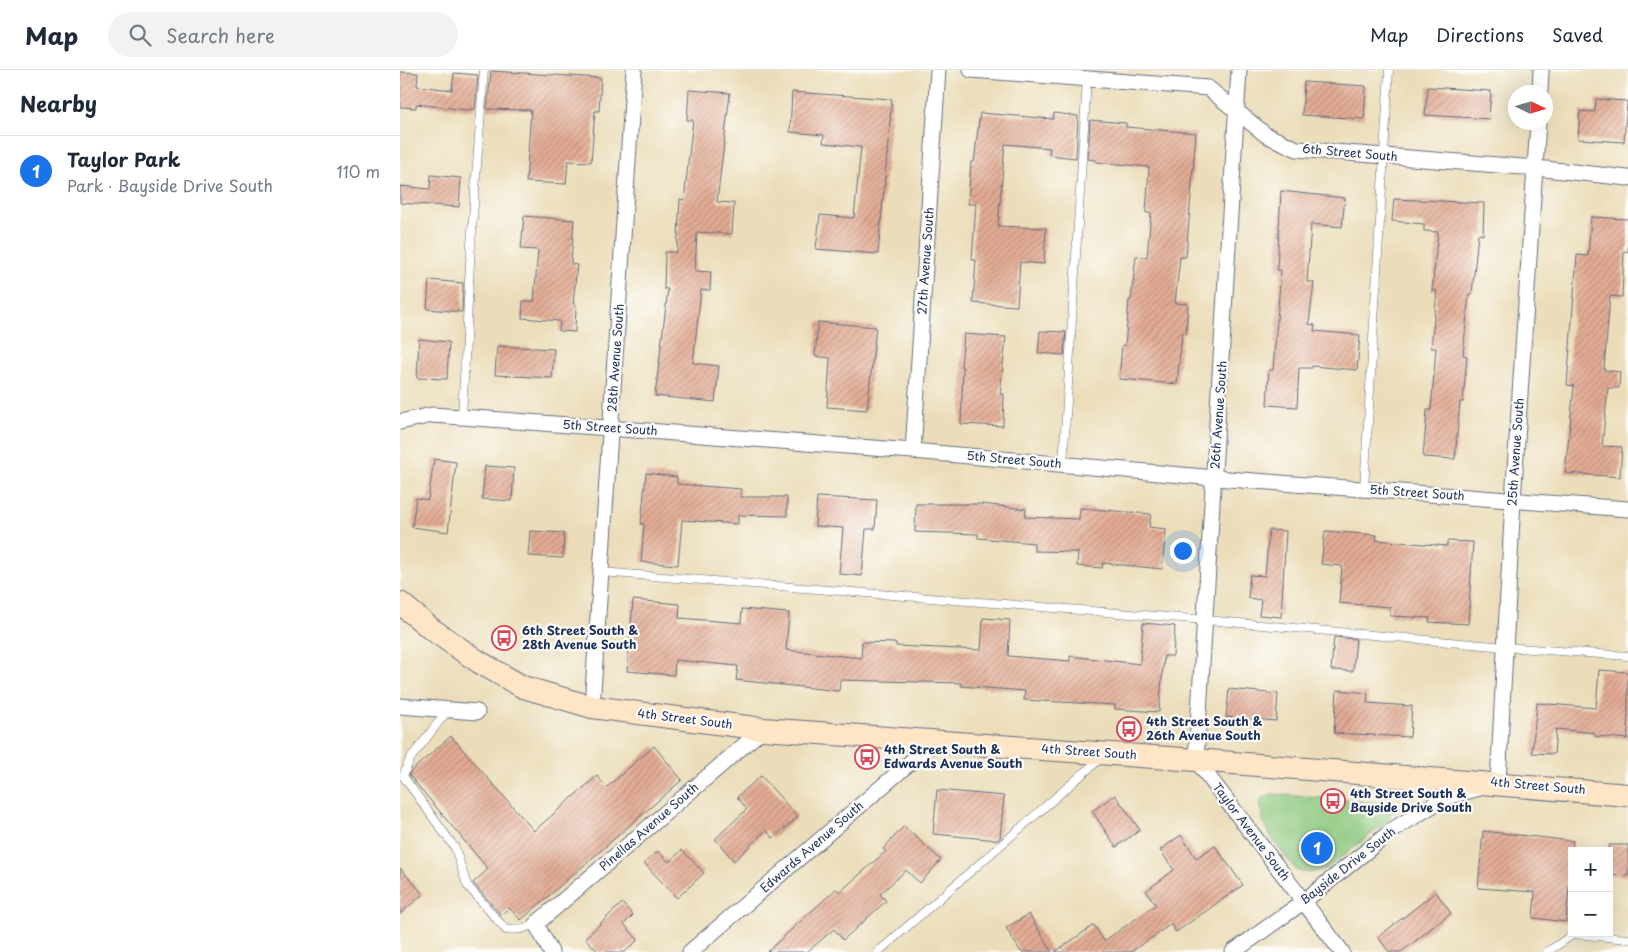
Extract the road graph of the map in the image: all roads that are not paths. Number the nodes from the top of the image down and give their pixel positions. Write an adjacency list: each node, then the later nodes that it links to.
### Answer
1 (484, 70): 15 (lane)
2 (634, 70): 17 (street, 28th Avenue South)
3 (938, 70): 18 (street, 27th Avenue South)
4 (971, 70): 8 (street, 6th Street South)
5 (1239, 70): 10 (street, 26th Avenue South)
6 (1389, 70): 12 (lane)
7 (1542, 70): 9 (street)
8 (1087, 79): 10 (street, 6th Street South); 19 (lane)
9 (1541, 85)
10 (1238, 114): 12 (street, 6th Street South); 20 (street, 26th Avenue South)
11 (1538, 130): 13 (street, 25th Avenue South)
12 (1384, 156): 13 (street, 6th Street South); 21 (lane)
13 (1536, 168): 14 (street, 6th Street South); 22 (street, 25th Avenue South)
14 (1628, 178)
15 (462, 417): 16 (street, 5th Street South); 17 (street, 5th Street South)
16 (400, 422)
17 (611, 428): 18 (street, 5th Street South); 24 (street, 28th Avenue South)
18 (913, 451): 19 (street, 5th Street South)
19 (1063, 464): 20 (street, 5th Street South)
20 (1216, 478): 21 (street, 5th Street South); 26 (street, 26th Avenue South)
21 (1364, 489): 22 (street, 5th Street South)
22 (1513, 500): 23 (street, 5th Street South); 27 (street, 25th Avenue South)
23 (1628, 509)
24 (601, 572): 26 (lane); 30 (street, 28th Avenue South)
25 (400, 603): 30 (street, 4th Street South)
26 (1206, 620): 27 (lane); 36 (street, 26th Avenue South)
27 (1505, 648): 28 (lane); 37 (street, 25th Avenue South)
28 (1628, 656)
29 (400, 706): 31 (street)
30 (592, 707): 33 (street, 4th Street South)
31 (448, 710): 32 (street); 40 (lane)
32 (477, 712)
33 (763, 729): 34 (street, 4th Street South); 40 (street, Pinellas Avenue South)
34 (934, 741): 35 (street, 4th Street South); 43 (street, Edwards Avenue South)
35 (1107, 753): 36 (street, 4th Street South); 44 (lane)
36 (1196, 760): 37 (street, 4th Street South); 39 (street, Taylor Avenue South)
37 (1498, 782): 38 (street, 4th Street South); 39 (street, Bayside Drive South)
38 (1628, 794)
39 (1303, 902): 45 (street, Bayside Drive South); 46 (street, Taylor Avenue South)
40 (536, 924): 42 (street)
41 (1628, 939): 47 (lane)
42 (550, 952)
43 (690, 952)
44 (878, 952)
45 (1233, 952)
46 (1342, 952)
47 (1547, 952)

